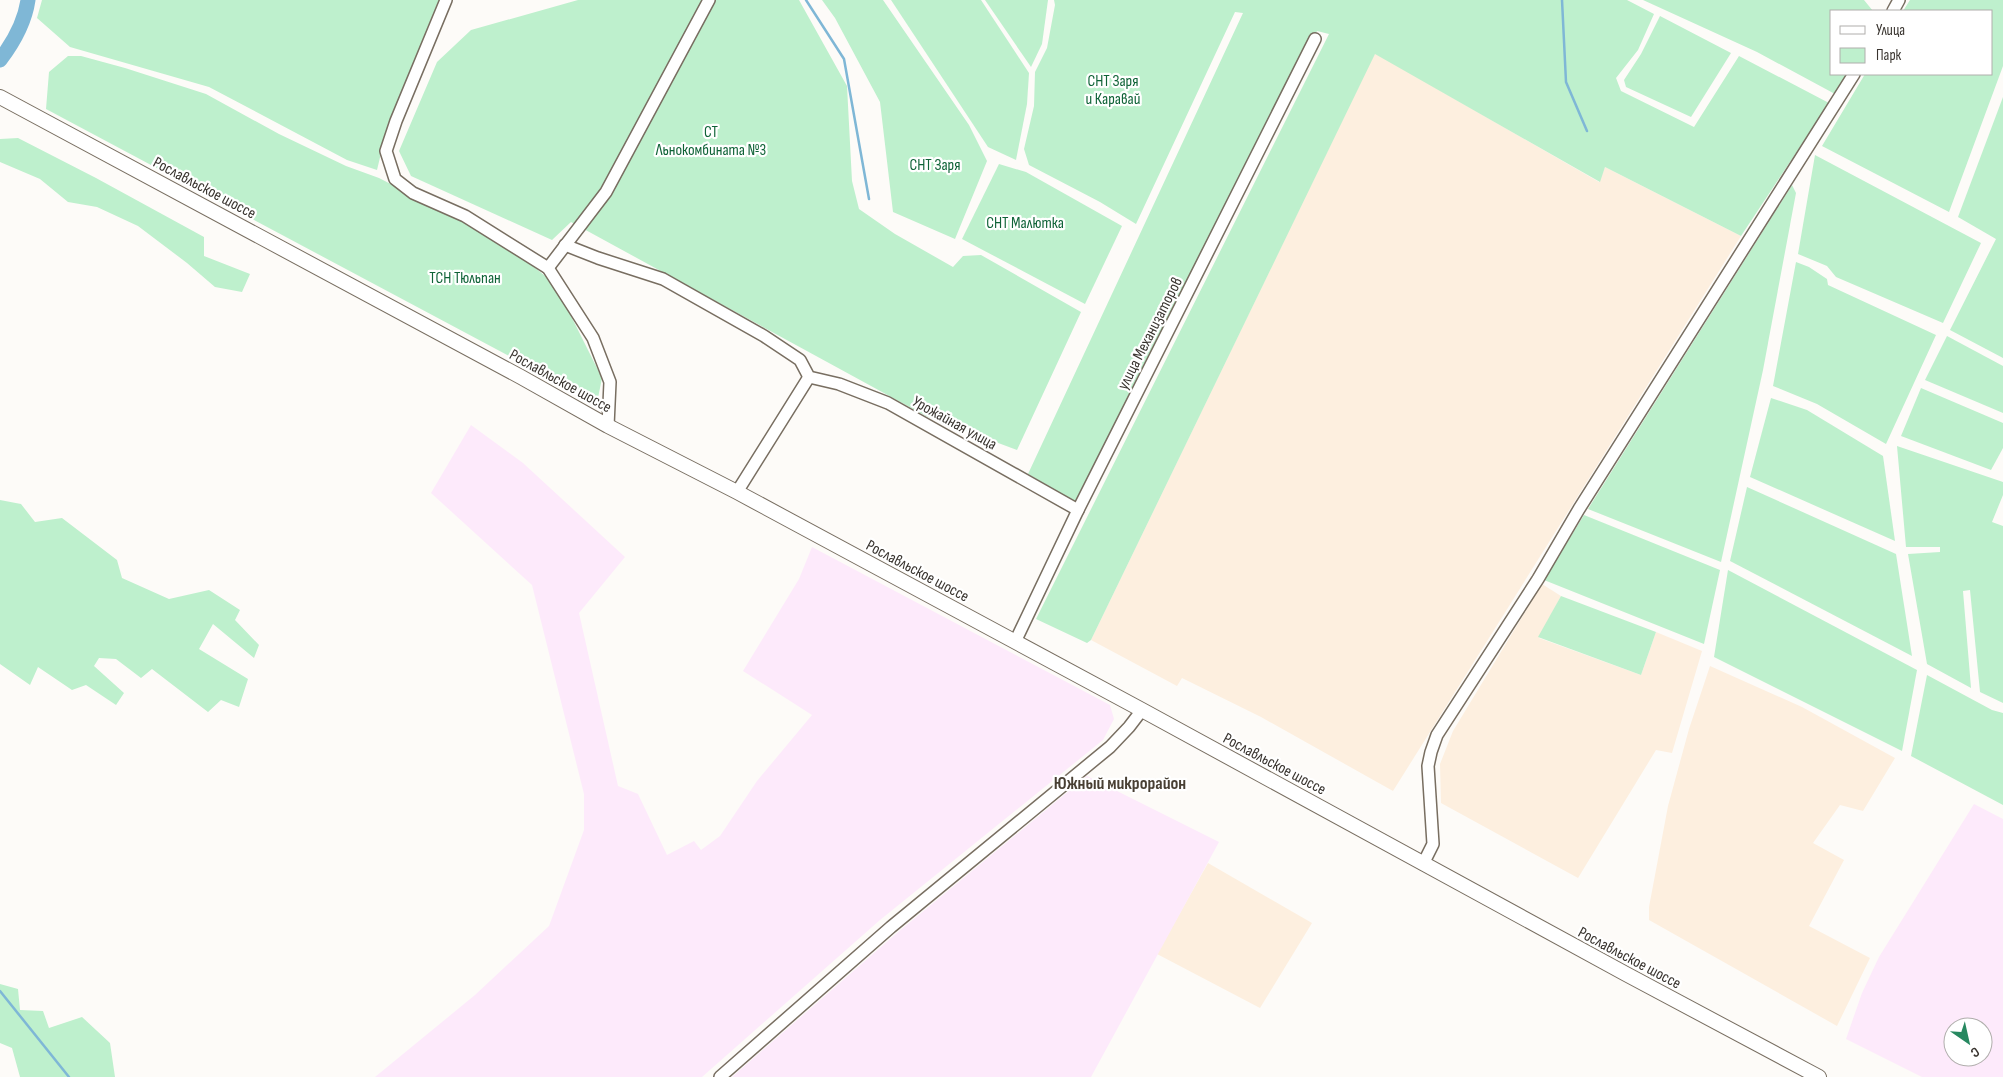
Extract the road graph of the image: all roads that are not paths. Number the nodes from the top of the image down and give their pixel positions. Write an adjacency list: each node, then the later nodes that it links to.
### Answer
1 (446, 0): 7 (street)
2 (709, 0): 6 (street)
3 (1315, 40): 11 (street, улица Механизаторов)
4 (1853, 75): 14 (street)
5 (0, 96): 9 (main road, Рославльское шоссе)
6 (566, 245): 7 (street); 8 (street)
7 (548, 268): 9 (street)
8 (809, 377): 10 (street); 11 (street, Урожайная улица)
9 (608, 426): 10 (main road, Рославльское шоссе)
10 (737, 492): 12 (main road, Рославльское шоссе)
11 (1078, 510): 12 (street, улица Механизаторов)
12 (1015, 642): 13 (main road, Рославльское шоссе)
13 (1142, 710): 14 (main road, Рославльское шоссе); 15 (street)
14 (1423, 864): 16 (main road, Рославльское шоссе)
15 (720, 1077)
16 (1819, 1077)

